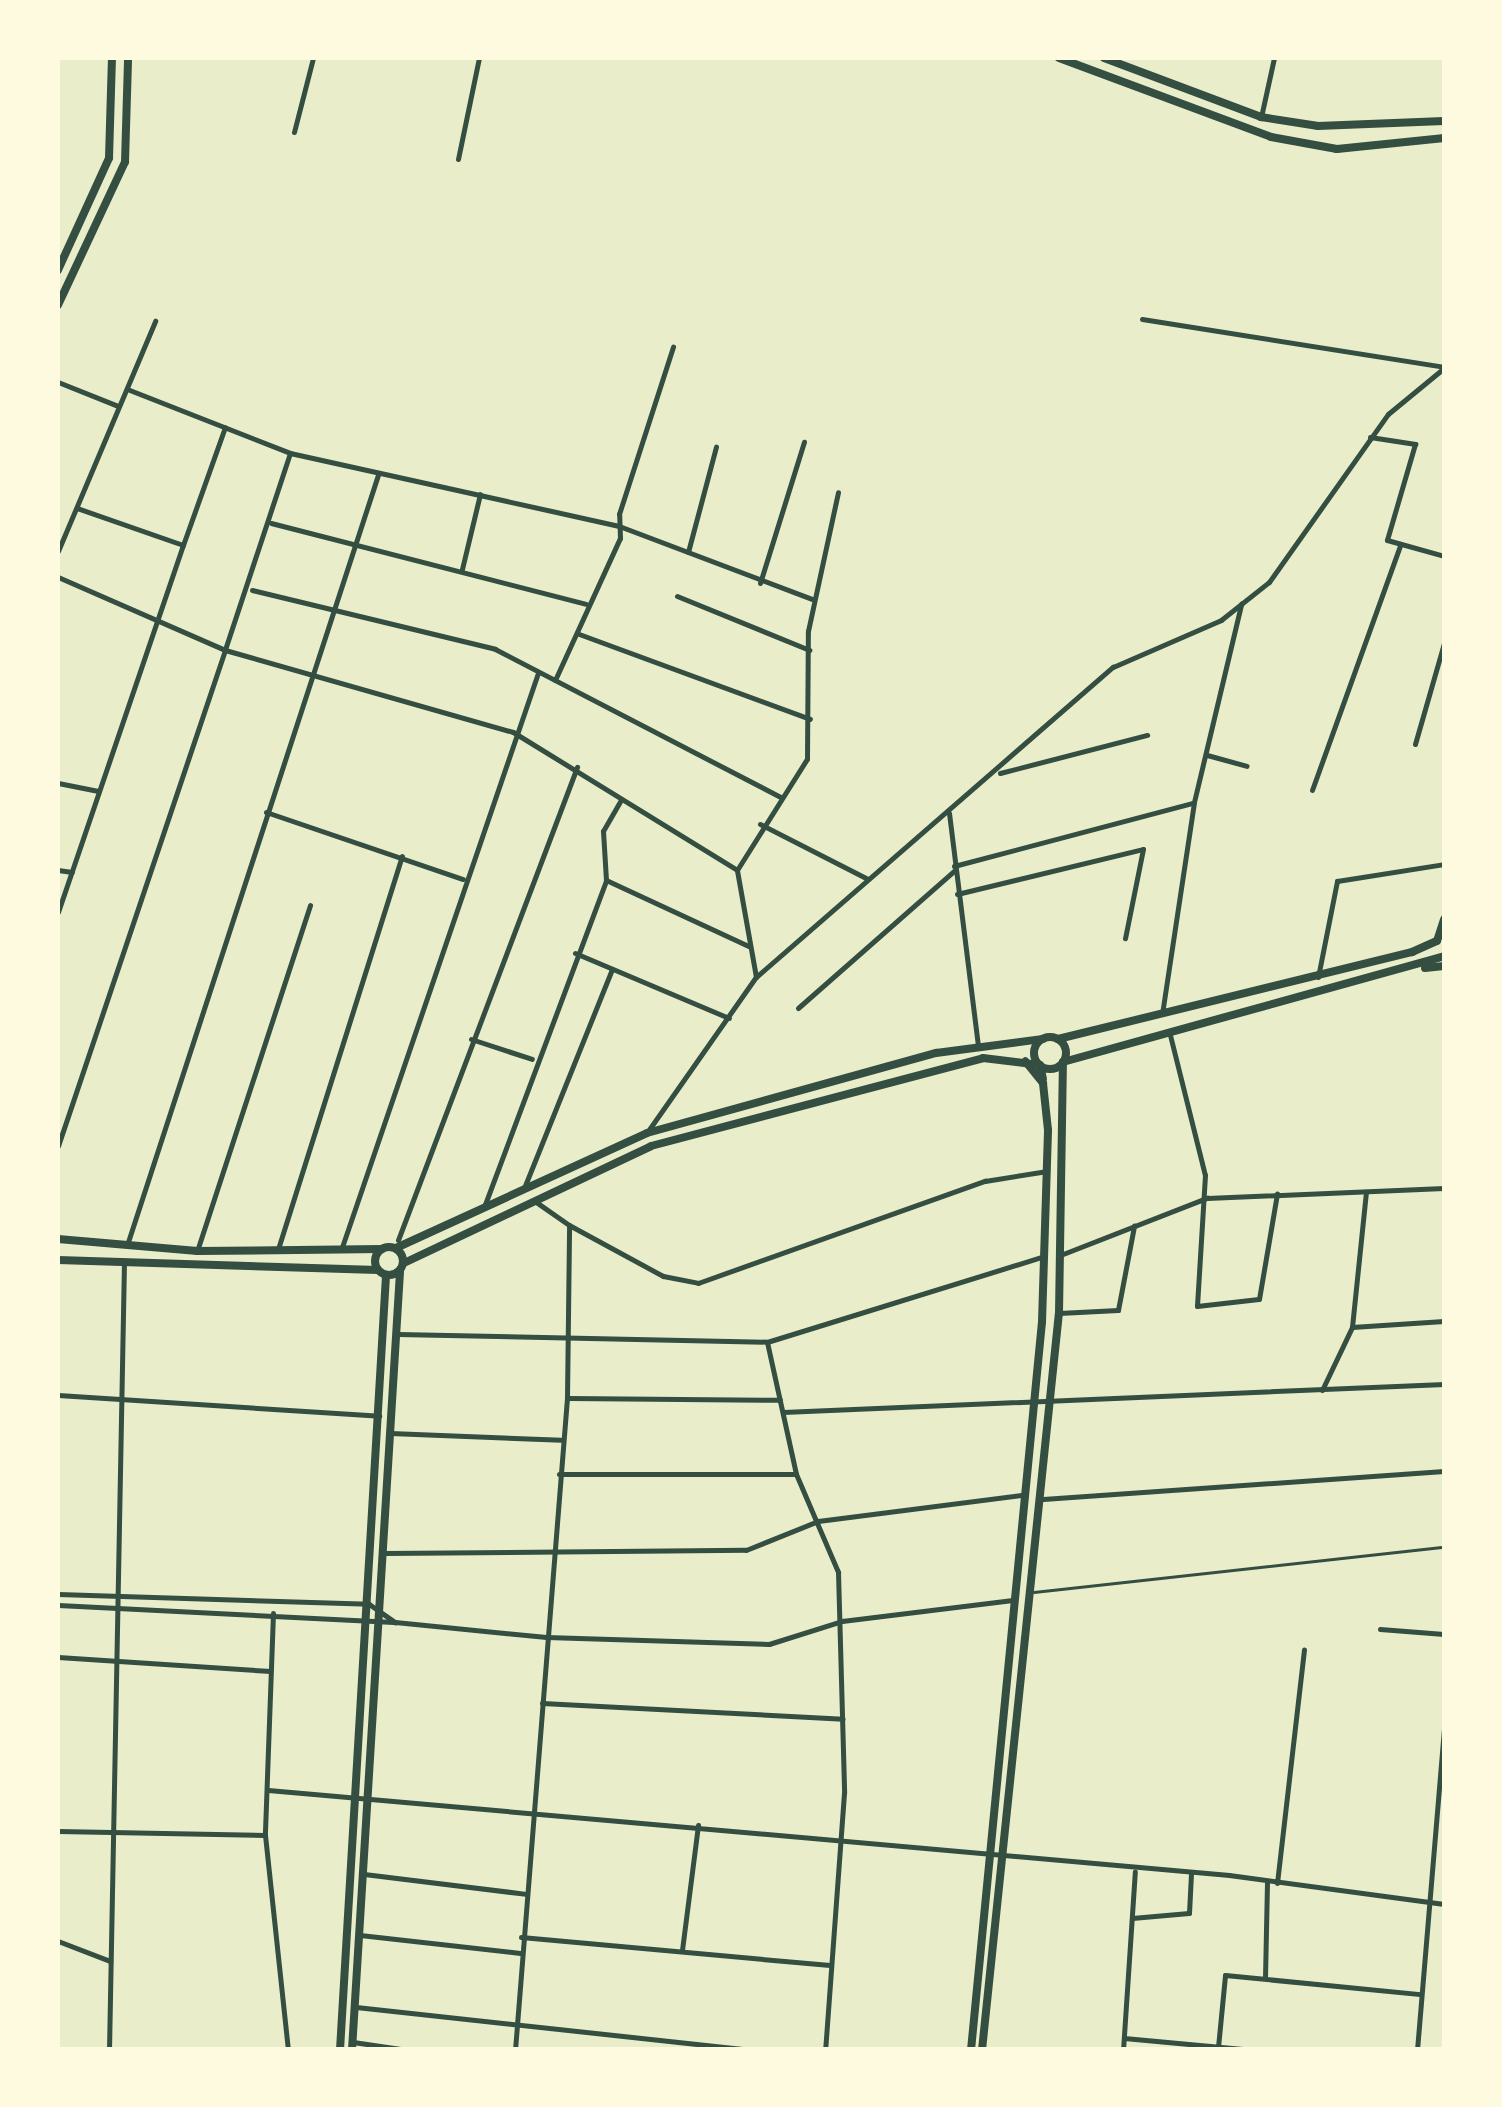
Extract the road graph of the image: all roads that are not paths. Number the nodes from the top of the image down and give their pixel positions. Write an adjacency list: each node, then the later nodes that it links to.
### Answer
1 (112, 58): 13 (main road)
2 (128, 58): 14 (main road)
3 (313, 58): 10 (street)
4 (479, 58): 12 (street)
5 (1059, 58): 11 (main road)
6 (1104, 58): 8 (main road)
7 (1274, 58): 8 (street)
8 (1261, 117): 9 (main road)
9 (1444, 121)
10 (294, 132)
11 (1444, 138)
12 (458, 159)
13 (58, 270)
14 (58, 305)
15 (1142, 319): 18 (street)
16 (155, 321): 20 (street)
17 (673, 347): 32 (street)
18 (1444, 368): 23 (street)
19 (58, 382): 21 (street)
20 (127, 389): 21 (street); 22 (street)
21 (118, 406): 30 (street)
22 (225, 427): 26 (street); 34 (street)
23 (1370, 437): 35 (street); 46 (street)
24 (804, 442): 41 (street)
25 (716, 447): 37 (street)
26 (290, 453): 27 (street); 31 (street)
27 (378, 474): 29 (street); 33 (street)
28 (838, 492): 44 (street)
29 (480, 494): 32 (street); 39 (street)
30 (76, 508): 34 (street); 36 (street)
31 (270, 524): 33 (street); 42 (street)
32 (619, 526): 37 (street); 45 (street)
33 (354, 541): 39 (street); 47 (street)
34 (182, 545): 48 (street)
35 (1400, 546): 38 (street); 66 (street)
36 (58, 551)
37 (688, 552): 41 (street)
38 (1444, 556)
39 (462, 569): 45 (street)
40 (58, 577): 48 (street)
41 (760, 583): 44 (street)
42 (251, 590): 47 (street); 51 (street)
43 (677, 596): 52 (street)
44 (812, 599): 52 (street)
45 (586, 604): 49 (street)
46 (1241, 604): 60 (street); 63 (street)
47 (332, 611): 53 (street); 54 (street)
48 (157, 626): 51 (street); 65 (street)
49 (578, 633): 55 (street); 56 (street)
50 (1444, 643): 59 (street)
51 (226, 650): 54 (street); 111 (street)
52 (809, 650): 56 (street)
53 (538, 673): 55 (street); 57 (street)
54 (312, 680): 57 (street); 70 (street)
55 (554, 682): 67 (street)
56 (810, 719): 67 (street)
57 (512, 732): 61 (street); 79 (street)
58 (1147, 735): 63 (street)
59 (1414, 744)
60 (1206, 754): 62 (street); 69 (street)
61 (578, 766): 68 (street); 99 (street)
62 (1248, 766)
63 (996, 774): 71 (street)
64 (58, 783): 65 (street)
65 (98, 790): 78 (street)
66 (1312, 790)
67 (780, 798): 72 (street)
68 (620, 801): 77 (street); 81 (street)
69 (1194, 802): 75 (street); 96 (street)
70 (266, 812): 73 (street); 125 (street)
71 (950, 812): 75 (street); 80 (street)
72 (760, 824): 77 (street); 80 (street)
73 (402, 856): 79 (street); 126 (street)
74 (1444, 864): 94 (street)
75 (954, 869): 82 (street); 95 (street)
76 (58, 870): 78 (street)
77 (738, 870): 87 (street)
78 (72, 872): 84 (street)
79 (464, 879): 124 (street)
80 (868, 879): 93 (street)
81 (606, 880): 87 (street); 88 (street)
82 (957, 894): 86 (street); 102 (street)
83 (310, 905): 128 (street)
84 (58, 912)
85 (1444, 919): 94 (main road)
86 (1125, 938)
87 (748, 946): 93 (street)
88 (574, 952): 91 (street); 104 (street)
89 (1444, 956): 92 (main road)
90 (1444, 966): 92 (main road)
91 (612, 969): 97 (street); 114 (street)
92 (1410, 970): 98 (main road)
93 (756, 977): 97 (street)
94 (1318, 977): 96 (main road)
95 (798, 1008)
96 (1162, 1017): 101 (main road)
97 (729, 1018): 110 (street)
98 (1170, 1035): 103 (main road); 117 (street)
99 (471, 1039): 104 (street); 123 (street)
100 (1043, 1039): 101 (main road); 102 (main road); 107 (main road)
101 (1058, 1039): 106 (main road)
102 (978, 1044): 110 (main road)
103 (1082, 1054): 106 (main road); 108 (main road)
104 (532, 1059): 119 (street)
105 (1025, 1061): 107 (main road); 109 (main road); 118 (main road)
106 (1062, 1062): 107 (main road); 108 (main road)
107 (1040, 1065): 109 (main road)
108 (1062, 1080): 129 (main road)
109 (1043, 1083): 112 (main road)
110 (647, 1134): 114 (main road)
111 (58, 1146)
112 (1047, 1172): 120 (street); 130 (main road)
113 (1444, 1188): 115 (street)
114 (523, 1190): 119 (main road)
115 (1366, 1192): 116 (street); 137 (street)
116 (1277, 1194): 117 (street); 117 (street)
117 (1207, 1198): 121 (street)
118 (533, 1200): 120 (street); 133 (main road)
119 (484, 1210): 123 (main road)
120 (569, 1225): 139 (street)
121 (1134, 1226): 129 (street); 135 (street)
122 (58, 1239): 125 (main road)
123 (397, 1244): 127 (main road); 133 (main road)
124 (342, 1247): 126 (main road); 127 (main road)
125 (126, 1248): 128 (main road)
126 (278, 1249): 128 (main road)
127 (382, 1249): 134 (main road)
128 (197, 1252)
129 (1062, 1254): 135 (main road)
130 (1045, 1256): 140 (street); 148 (main road)
131 (58, 1260): 132 (main road)
132 (124, 1264): 134 (main road); 146 (street)
133 (402, 1267): 134 (main road); 138 (main road)
134 (382, 1273): 150 (main road)
135 (1059, 1313): 147 (main road)
136 (1444, 1321): 137 (street)
137 (1352, 1327): 142 (street)
138 (398, 1334): 139 (street); 151 (main road)
139 (567, 1340): 140 (street); 144 (street)
140 (767, 1342): 145 (street)
141 (1444, 1384): 142 (street)
142 (1322, 1390): 147 (street)
143 (58, 1394): 146 (street)
144 (567, 1398): 145 (street); 152 (street)
145 (780, 1400): 149 (street)
146 (126, 1401): 150 (street); 164 (street)
147 (1052, 1402): 148 (street); 157 (main road)
148 (1032, 1403): 149 (street); 156 (main road)
149 (783, 1412): 155 (street)
150 (381, 1416): 166 (main road)
151 (390, 1433): 152 (street); 170 (main road)
152 (561, 1440): 154 (street)
153 (1444, 1471): 157 (street)
154 (559, 1474): 155 (street); 160 (street)
155 (796, 1474): 158 (street)
156 (1022, 1496): 158 (street); 165 (main road)
157 (1042, 1498): 162 (main road)
158 (818, 1521): 160 (street); 172 (street)
159 (1444, 1547): 162 (lane)
160 (554, 1552): 161 (street); 175 (street)
161 (384, 1553)
162 (1034, 1592): 192 (main road)
163 (58, 1594): 164 (street)
164 (118, 1595): 166 (street); 168 (street)
165 (1013, 1600): 172 (street); 191 (main road)
166 (369, 1604): 170 (street); 171 (main road)
167 (58, 1606): 168 (street)
168 (117, 1606): 169 (street); 178 (street)
169 (273, 1613): 171 (street); 179 (street)
170 (381, 1613): 171 (street); 175 (street); 184 (main road)
171 (369, 1617): 184 (main road)
172 (842, 1621): 175 (street); 181 (street)
173 (1380, 1629): 174 (street)
174 (1444, 1634)
175 (546, 1637): 180 (street)
176 (1304, 1650): 197 (street)
177 (58, 1657): 178 (street)
178 (116, 1659): 179 (street); 188 (street)
179 (272, 1670): 183 (street)
180 (542, 1703): 181 (street); 185 (street)
181 (843, 1719): 190 (street)
182 (1444, 1728): 199 (street)
183 (268, 1790): 184 (street); 189 (street)
184 (363, 1794): 185 (street); 195 (main road); 218 (main road)
185 (534, 1809): 186 (street); 198 (street)
186 (698, 1825): 190 (street); 205 (street)
187 (58, 1831): 188 (street)
188 (112, 1834): 189 (street); 207 (street)
189 (265, 1835): 217 (street)
190 (840, 1842): 191 (street); 208 (street)
191 (985, 1856): 192 (street); 223 (main road)
192 (1002, 1856): 193 (street); 224 (main road)
193 (1135, 1870): 194 (street); 201 (street)
194 (1190, 1873): 196 (street); 201 (street)
195 (364, 1874): 198 (street); 202 (main road)
196 (1267, 1883): 197 (street); 209 (street)
197 (1277, 1884): 199 (street)
198 (526, 1894): 203 (street)
199 (1427, 1903): 200 (street); 210 (street)
200 (1444, 1904)
201 (1132, 1918): 213 (street)
202 (360, 1935): 206 (street); 211 (main road)
203 (521, 1937): 205 (street); 206 (street)
204 (58, 1940): 207 (street)
205 (682, 1950): 208 (street)
206 (520, 1953): 212 (street)
207 (110, 1961): 216 (street)
208 (830, 1965): 222 (street)
209 (1265, 1978): 210 (street); 215 (street)
210 (1420, 1994): 227 (street)
211 (356, 2007): 212 (street); 214 (main road)
212 (516, 2026): 220 (street); 221 (street)
213 (1124, 2038): 215 (street); 225 (street)
214 (353, 2046): 219 (street)
215 (1218, 2047): 226 (street)
216 (109, 2050)
217 (288, 2050)
218 (340, 2050)
219 (407, 2050)
220 (515, 2050)
221 (752, 2050)
222 (825, 2050)
223 (971, 2050)
224 (982, 2050)
225 (1123, 2050)
226 (1253, 2050)
227 (1418, 2050)

